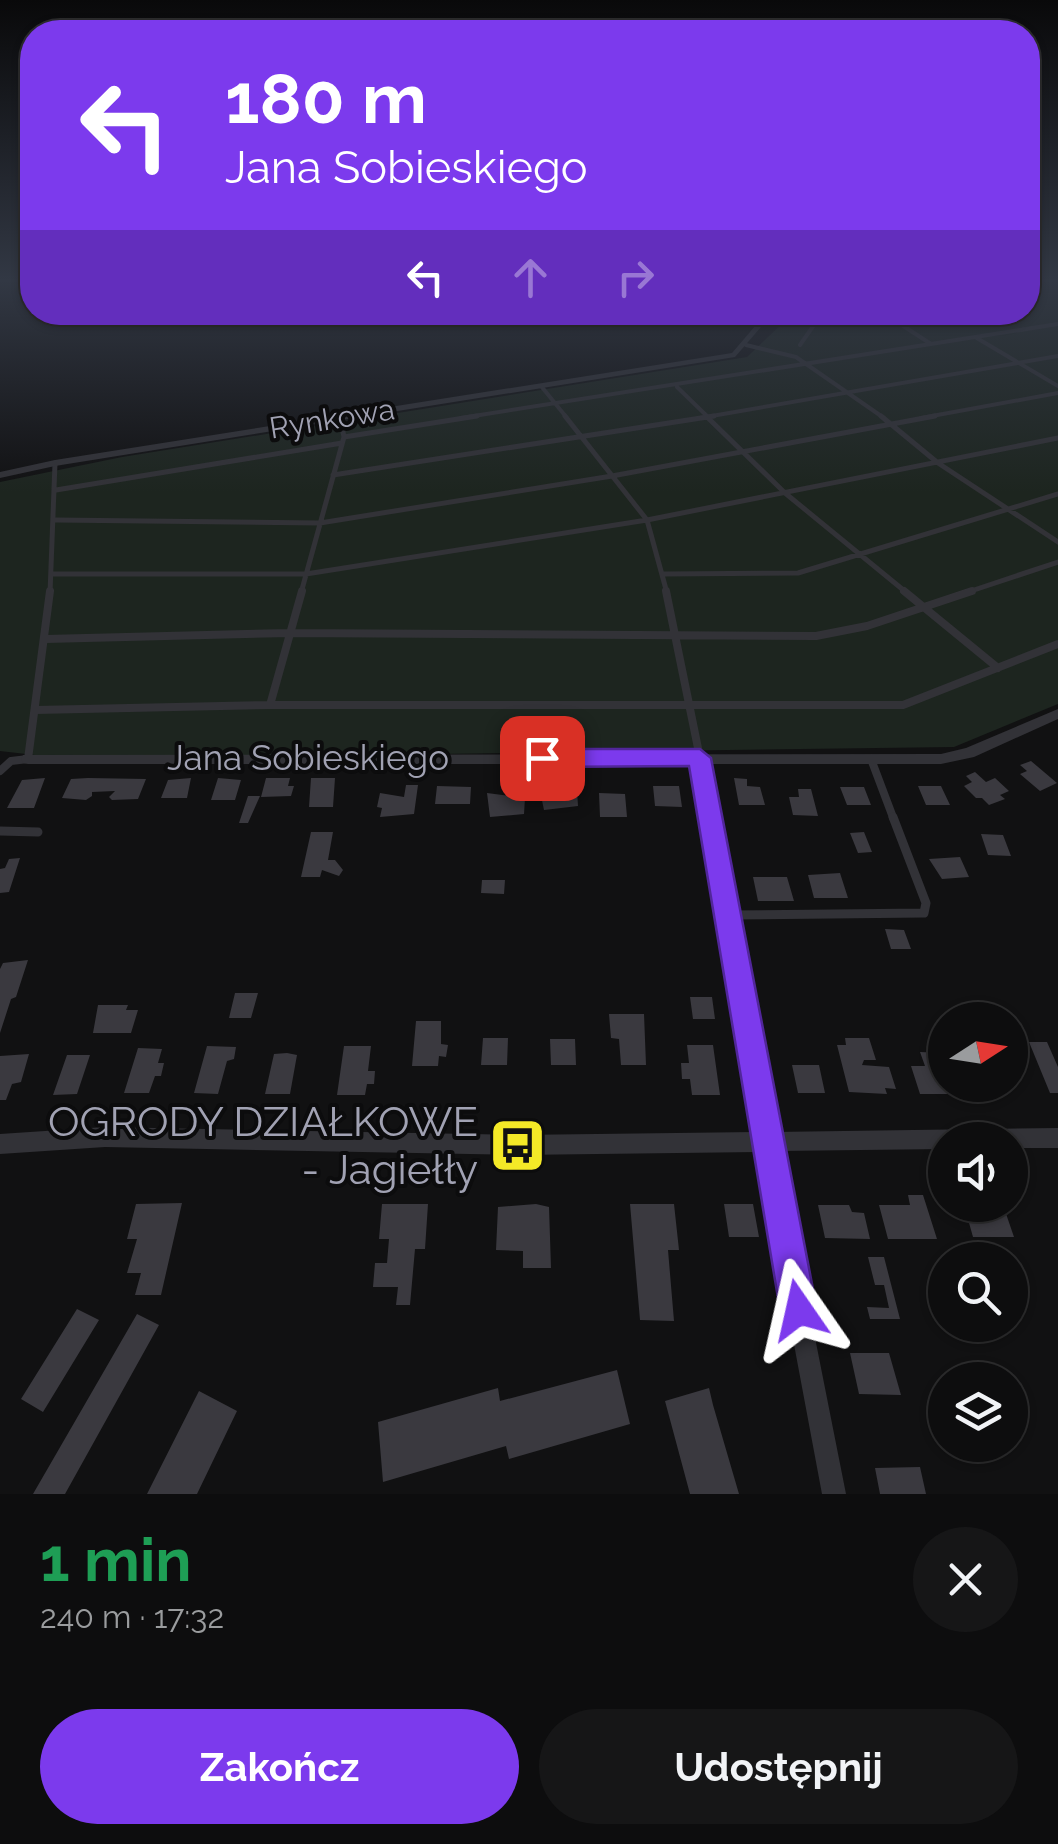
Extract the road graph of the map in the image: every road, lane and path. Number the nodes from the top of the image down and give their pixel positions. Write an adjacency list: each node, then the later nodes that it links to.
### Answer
1 (739, 352): 8 (street, Rynkowa)
2 (774, 352): 7 (lane)
3 (886, 352): 7 (lane)
4 (1000, 352): 6 (lane)
5 (1058, 356): 6 (lane)
6 (1018, 362): 10 (lane); 11 (lane)
7 (808, 365): 9 (lane); 11 (lane)
8 (541, 386): 12 (lane); 14 (street, Rynkowa)
9 (677, 387): 12 (lane); 13 (lane)
10 (1058, 390): 15 (lane)
11 (848, 393): 13 (lane); 15 (lane)
12 (556, 405): 17 (lane); 18 (lane)
13 (710, 416): 17 (lane); 19 (lane)
14 (340, 417): 18 (lane); 20 (street, Rynkowa)
15 (892, 423): 19 (lane); 21 (lane)
16 (1058, 438): 21 (lane)
17 (582, 439): 23 (lane); 24 (lane)
18 (343, 440): 23 (lane); 25 (lane)
19 (743, 451): 24 (lane); 26 (lane)
20 (55, 463): 22 (street, Rynkowa); 25 (lane)
21 (938, 463): 26 (lane); 28 (lane)
22 (0, 476)
23 (333, 476): 31 (lane)
24 (612, 476): 30 (lane); 31 (lane)
25 (56, 490): 29 (lane)
26 (785, 493): 30 (lane); 33 (lane)
27 (1058, 494): 28 (lane)
28 (1008, 509): 32 (lane); 33 (lane)
29 (56, 520): 31 (lane); 35 (lane)
30 (647, 520): 36 (lane); 37 (lane)
31 (320, 522): 36 (lane)
32 (1058, 542)
33 (856, 555): 37 (lane); 38 (lane)
34 (1058, 562): 38 (lane)
35 (51, 574): 36 (lane); 41 (lane)
36 (306, 574): 39 (lane)
37 (663, 574): 40 (lane)
38 (924, 607): 40 (lane); 43 (lane)
39 (290, 633): 40 (lane); 41 (lane); 44 (lane)
40 (674, 633): 45 (lane)
41 (46, 638): 46 (lane)
42 (1058, 644): 43 (lane)
43 (998, 668): 45 (lane)
44 (270, 705): 45 (lane); 46 (lane)
45 (689, 706): 48 (lane)
46 (36, 710): 50 (lane)
47 (1058, 714): 49 (street, Jana Sobieskiego)
48 (700, 758): 49 (street, Jana Sobieskiego); 50 (street, Jana Sobieskiego); 54 (street)
49 (872, 758): 54 (lane)
50 (28, 759): 51 (lane)
51 (0, 771)
52 (0, 831): 53 (lane)
53 (38, 832)
54 (727, 915): 56 (street)
55 (1058, 1138): 56 (street)
56 (766, 1140): 57 (street); 58 (street)
57 (0, 1144)
58 (834, 1494)

